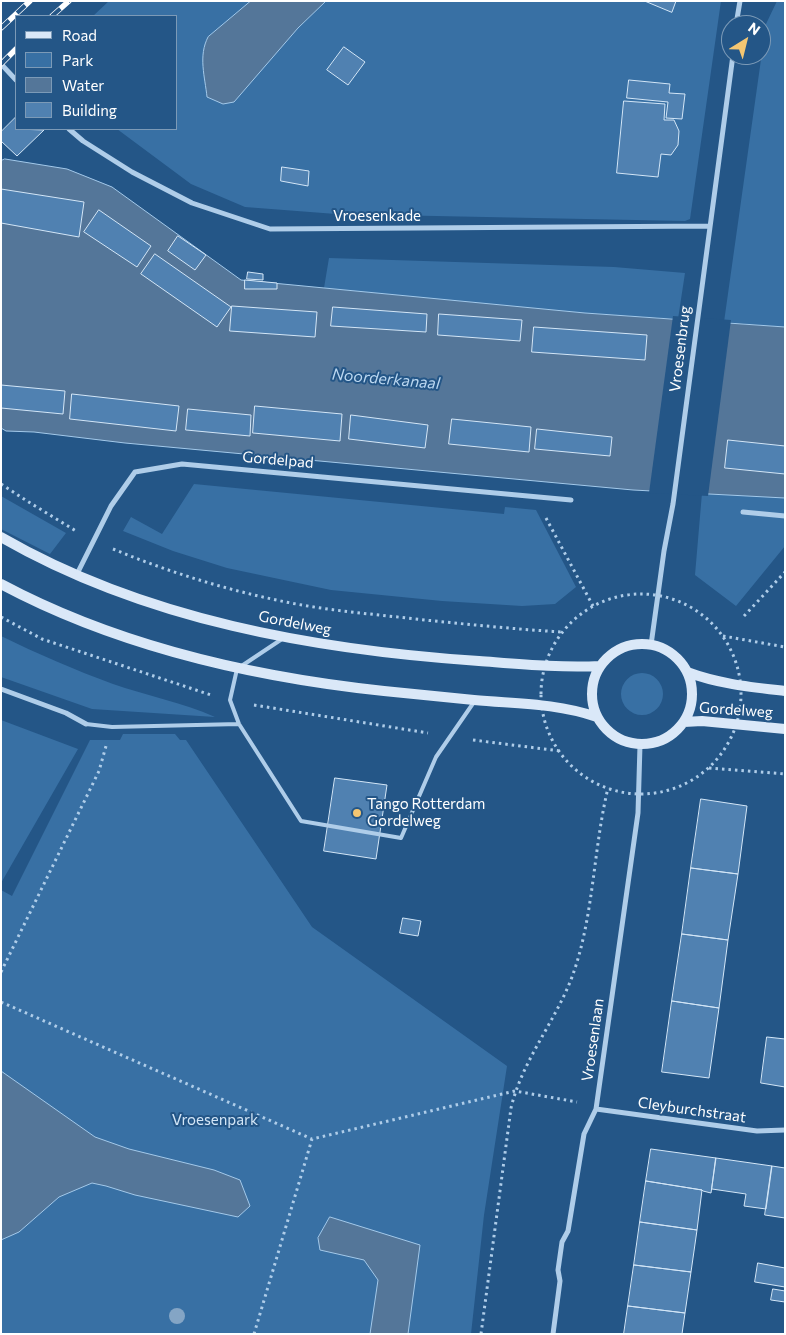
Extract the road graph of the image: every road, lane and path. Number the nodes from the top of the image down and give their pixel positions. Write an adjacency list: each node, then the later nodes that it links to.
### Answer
1 (740, 1): 2 (street)
2 (738, 15)
3 (1, 64): 5 (street)
4 (731, 65): 7 (street, Vroesenbrug)
5 (15, 79)
6 (70, 130): 7 (street, Vroesenkade)
7 (710, 226): 18 (street, Vroesenbrug)
8 (1, 484): 14 (path, Gordelweg)
9 (536, 498): 10 (street, Gordelpad); 14 (street, Gordelpad); 19 (path)
10 (571, 500)
11 (744, 512): 12 (street)
12 (785, 516)
13 (1, 537): 16 (main road, Gordelweg)
14 (93, 540): 16 (street, Gordelpad); 19 (path, Gordelweg)
15 (785, 572): 20 (path)
16 (77, 575): 21 (main road, Gordelweg)
17 (1, 584): 25 (main road)
18 (657, 596): 19 (path); 22 (street, Vroesenbrug); 23 (path)
19 (593, 606)
20 (744, 616)
21 (287, 637): 24 (main road, Gordelweg); 25 (lane)
22 (651, 645): 24 (main road); 26 (main road)
23 (785, 647)
24 (600, 666): 30 (main road)
25 (237, 669): 29 (main road); 33 (lane)
26 (687, 672): 28 (main road, Gordelweg); 31 (main road)
27 (1, 688): 32 (street)
28 (785, 691)
29 (475, 700): 30 (main road); 33 (lane)
30 (597, 717): 36 (main road)
31 (684, 722): 35 (main road, Gordelweg); 36 (main road)
32 (86, 724): 34 (lane)
33 (239, 724): 34 (lane)
34 (112, 727): 40 (path)
35 (785, 729)
36 (640, 745): 43 (street, Vroesenlaan)
37 (560, 751): 42 (path)
38 (709, 768): 39 (path)
39 (785, 774)
40 (1, 972)
41 (1, 1002): 45 (path)
42 (515, 1091): 43 (path); 45 (path); 47 (path)
43 (596, 1109): 44 (street, Cleyburchstraat); 48 (street, Vroesenlaan)
44 (785, 1130)
45 (312, 1139): 46 (path)
46 (254, 1334)
47 (481, 1334)
48 (552, 1334)

